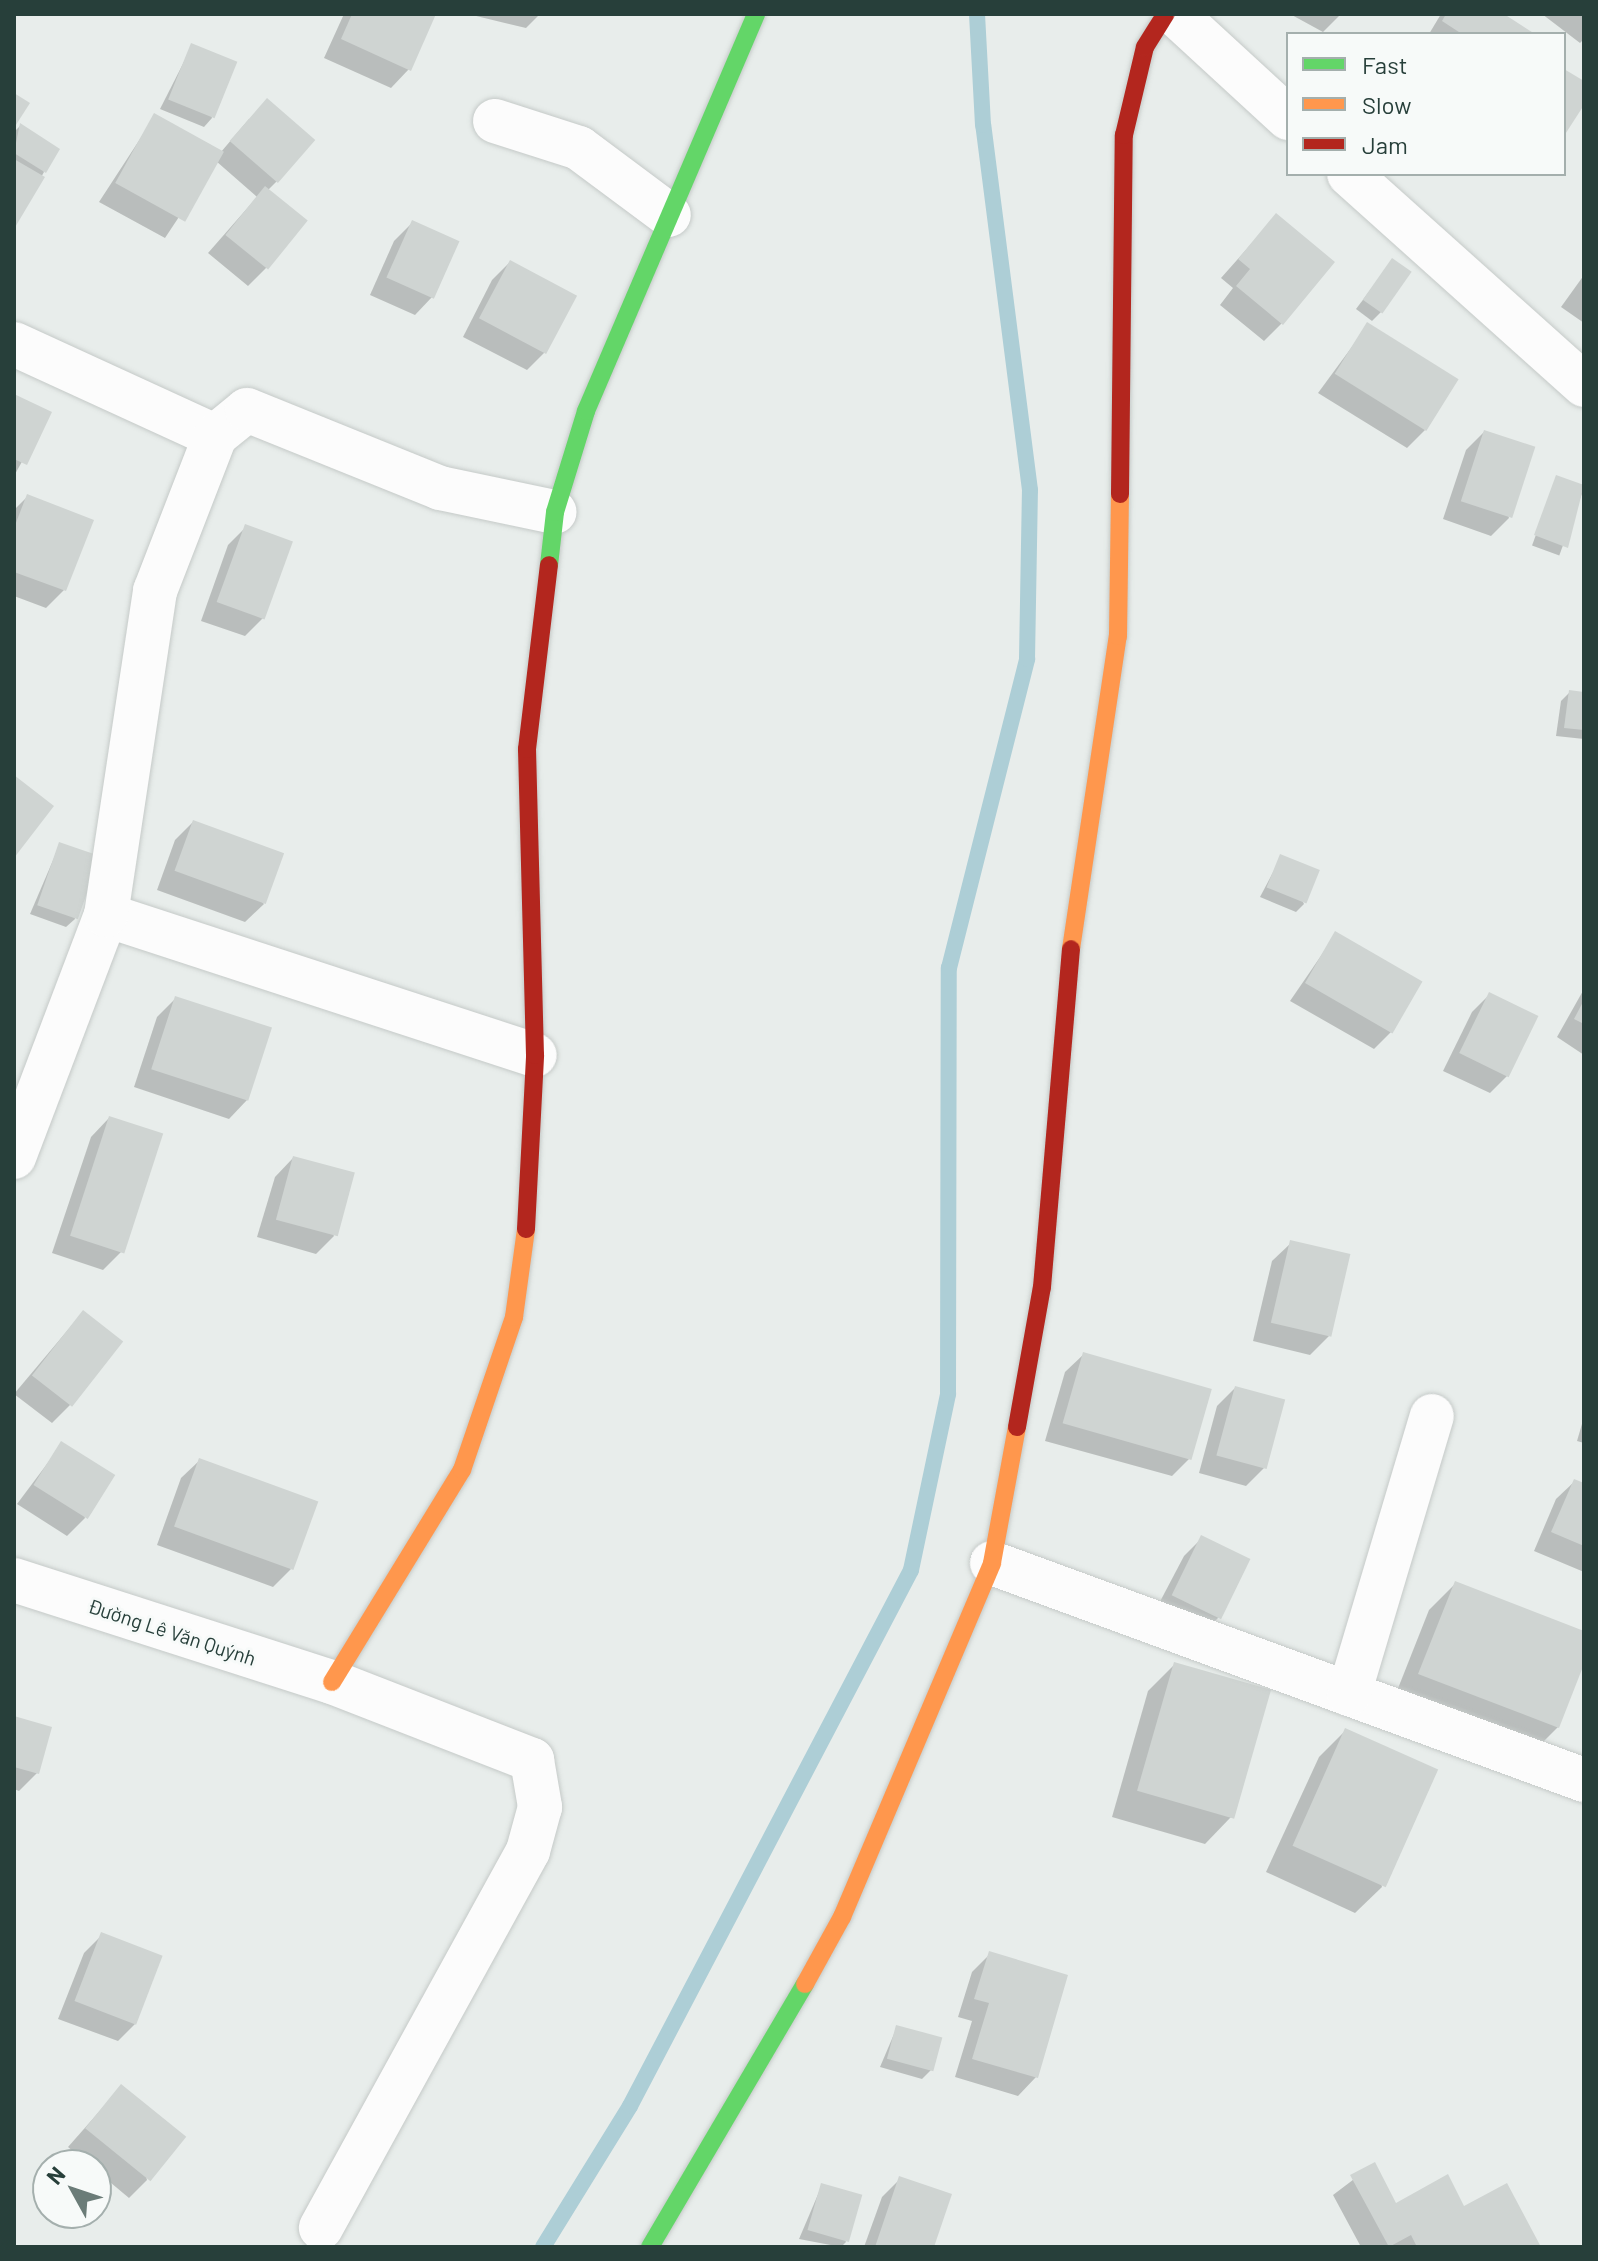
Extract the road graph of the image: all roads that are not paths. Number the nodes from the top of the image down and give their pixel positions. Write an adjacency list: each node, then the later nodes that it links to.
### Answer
1 (756, 14): 7 (street)
2 (1166, 14): 16 (street)
3 (1175, 14): 4 (street)
4 (1286, 116)
5 (495, 121): 7 (street)
6 (1351, 176): 9 (street)
7 (669, 215): 11 (street)
8 (14, 344): 10 (street)
9 (1584, 385)
10 (215, 436): 11 (street); 12 (street)
11 (555, 512): 13 (street)
12 (106, 915): 13 (street); 14 (street)
13 (535, 1055): 18 (street)
14 (14, 1157)
15 (1432, 1416): 19 (street)
16 (992, 1563): 19 (street); 22 (street)
17 (14, 1580): 18 (street, Đường Lê Văn Quýnh)
18 (332, 1682): 21 (street, Đường Lê Văn Quýnh)
19 (1349, 1694): 20 (street)
20 (1584, 1780)
21 (321, 2228)
22 (650, 2247)

